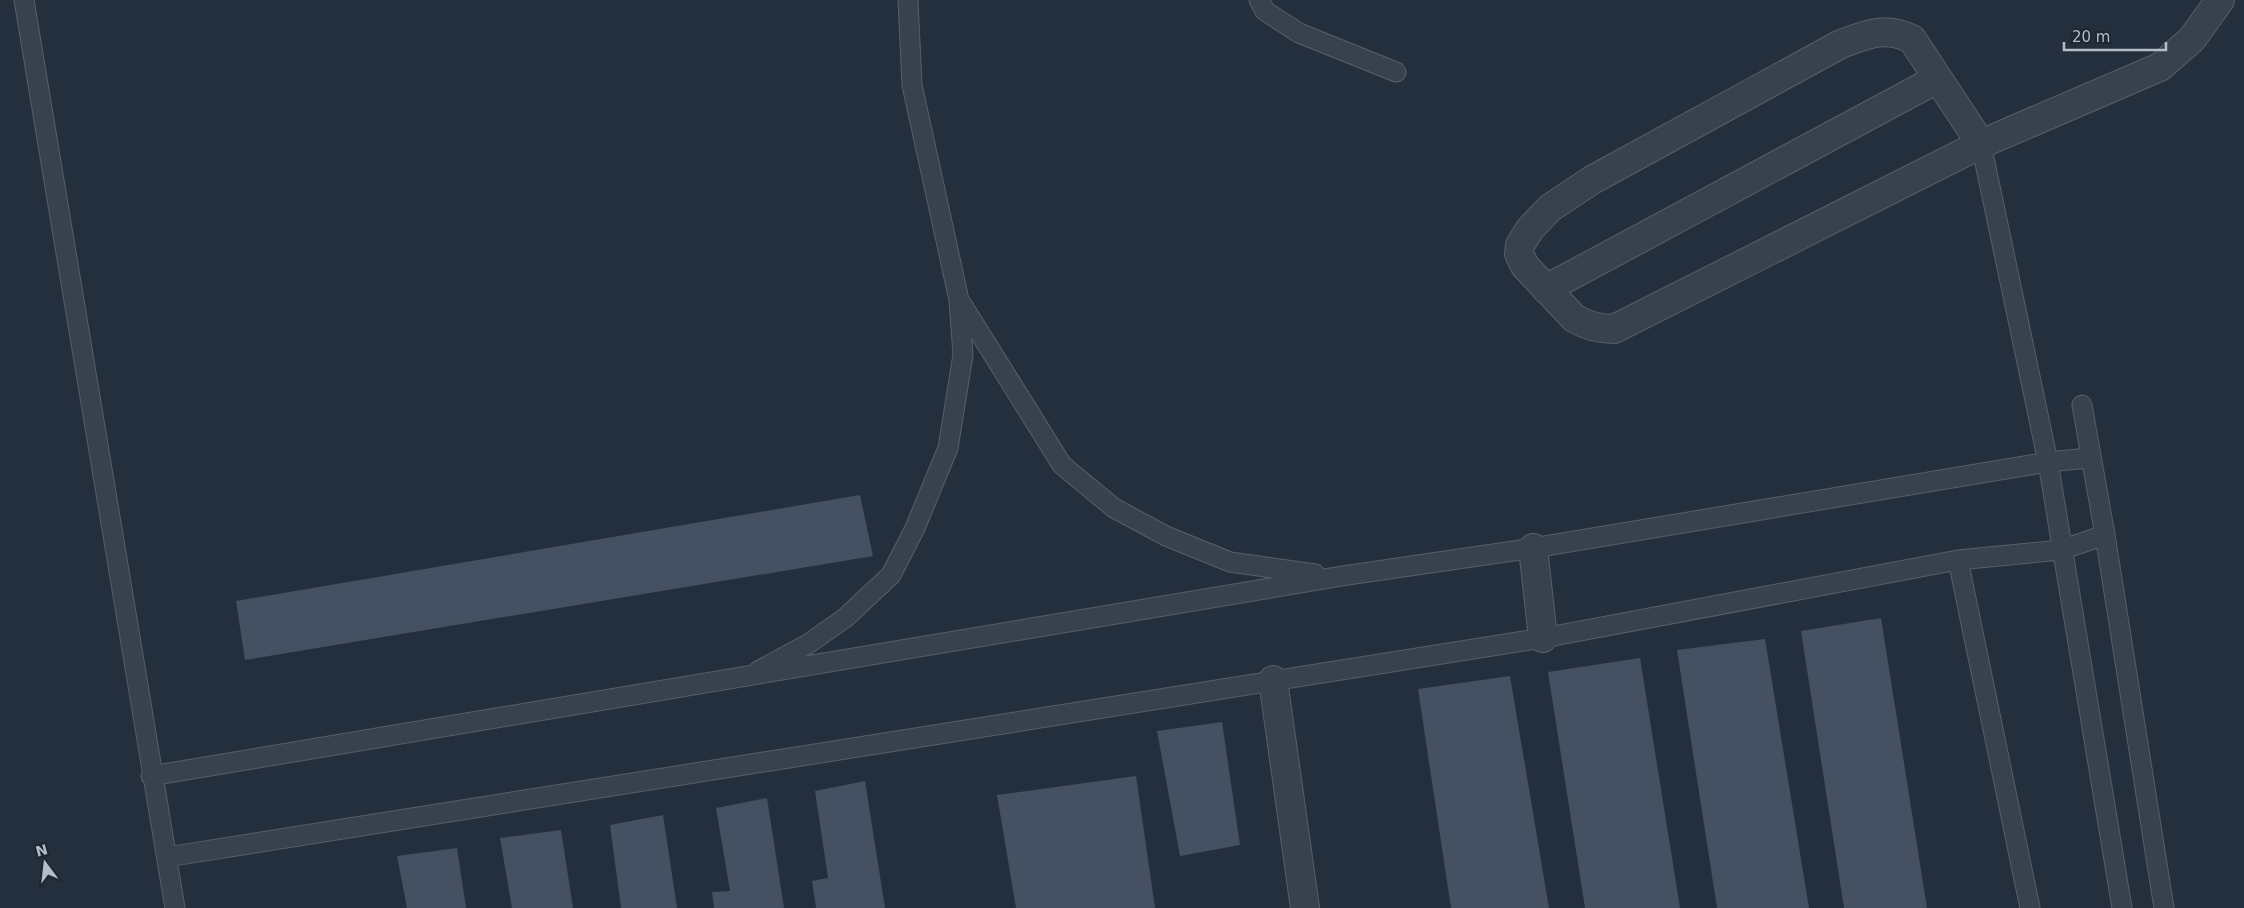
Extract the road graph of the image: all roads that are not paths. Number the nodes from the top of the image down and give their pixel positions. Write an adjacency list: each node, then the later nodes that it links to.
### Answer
1 (24, 0): 21 (lane)
2 (908, 0): 9 (lane)
3 (1258, 0): 5 (lane)
4 (2220, 0): 7 (street)
5 (1396, 72)
6 (1937, 79): 7 (street); 8 (street); 8 (street)
7 (1980, 144): 8 (street); 12 (lane)
8 (1546, 289)
9 (959, 300): 17 (lane); 19 (lane)
10 (2082, 405): 11 (lane)
11 (2090, 458): 12 (lane); 13 (lane)
12 (2048, 462): 14 (lane); 15 (lane)
13 (2105, 535): 15 (lane); 27 (lane)
14 (1534, 548): 17 (lane); 18 (street)
15 (2061, 550): 16 (lane); 26 (lane)
16 (1958, 560): 18 (lane); 25 (lane)
17 (1342, 576): 19 (lane)
18 (1543, 638): 20 (lane)
19 (744, 678): 21 (lane)
20 (1274, 680): 22 (lane); 24 (street)
21 (151, 776): 22 (lane)
22 (167, 857): 23 (lane)
23 (175, 908)
24 (1305, 908)
25 (2030, 908)
26 (2122, 908)
27 (2164, 908)

